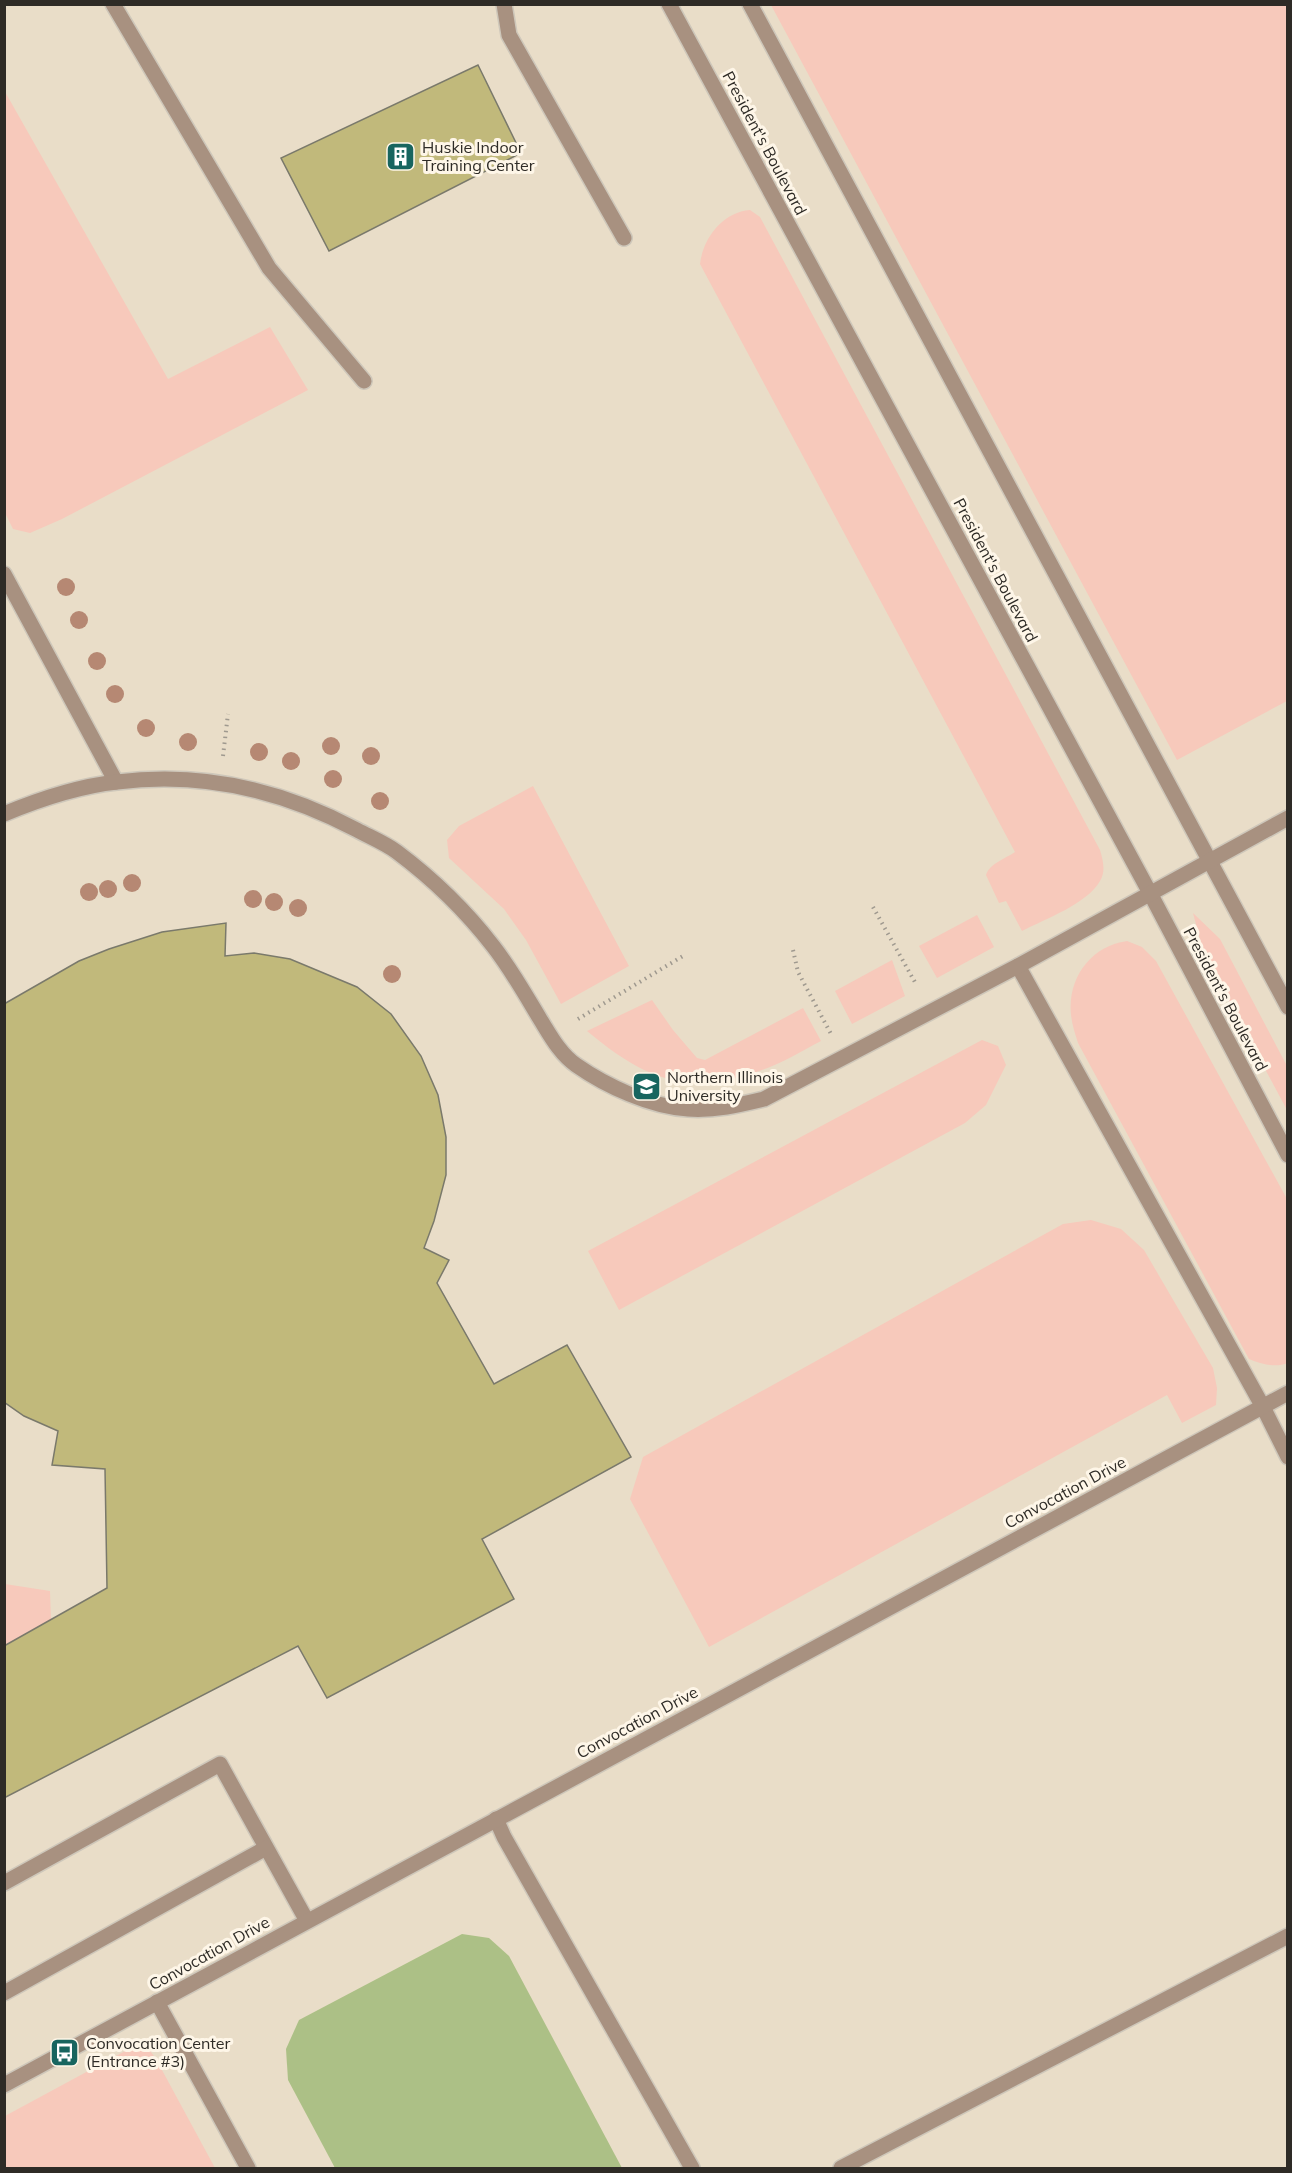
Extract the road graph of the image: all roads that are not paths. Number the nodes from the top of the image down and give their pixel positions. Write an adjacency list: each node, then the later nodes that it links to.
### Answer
1 (113, 4): 6 (street)
2 (504, 4): 5 (street)
3 (669, 4): 12 (street, President's Boulevard)
4 (750, 4): 11 (street)
5 (624, 238)
6 (364, 381)
7 (4, 574): 8 (street)
8 (116, 782): 9 (street); 13 (street)
9 (4, 814)
10 (1287, 818): 11 (street)
11 (1209, 860): 12 (street); 14 (street)
12 (1150, 893): 13 (street); 15 (street, President's Boulevard)
13 (1018, 966): 17 (street)
14 (1287, 1007)
15 (1287, 1155)
16 (1287, 1393): 17 (street, Convocation Drive)
17 (1263, 1407): 18 (street); 19 (street, Convocation Drive)
18 (1287, 1457)
19 (496, 1819): 22 (street, Convocation Drive); 28 (street)
20 (266, 1848): 21 (street); 22 (street); 24 (street)
21 (4, 1883)
22 (307, 1921): 25 (street, Convocation Drive)
23 (1287, 1936): 29 (street)
24 (4, 1994)
25 (157, 2002): 26 (street, Convocation Drive); 27 (street)
26 (4, 2085)
27 (248, 2169)
28 (692, 2169)
29 (841, 2169)

